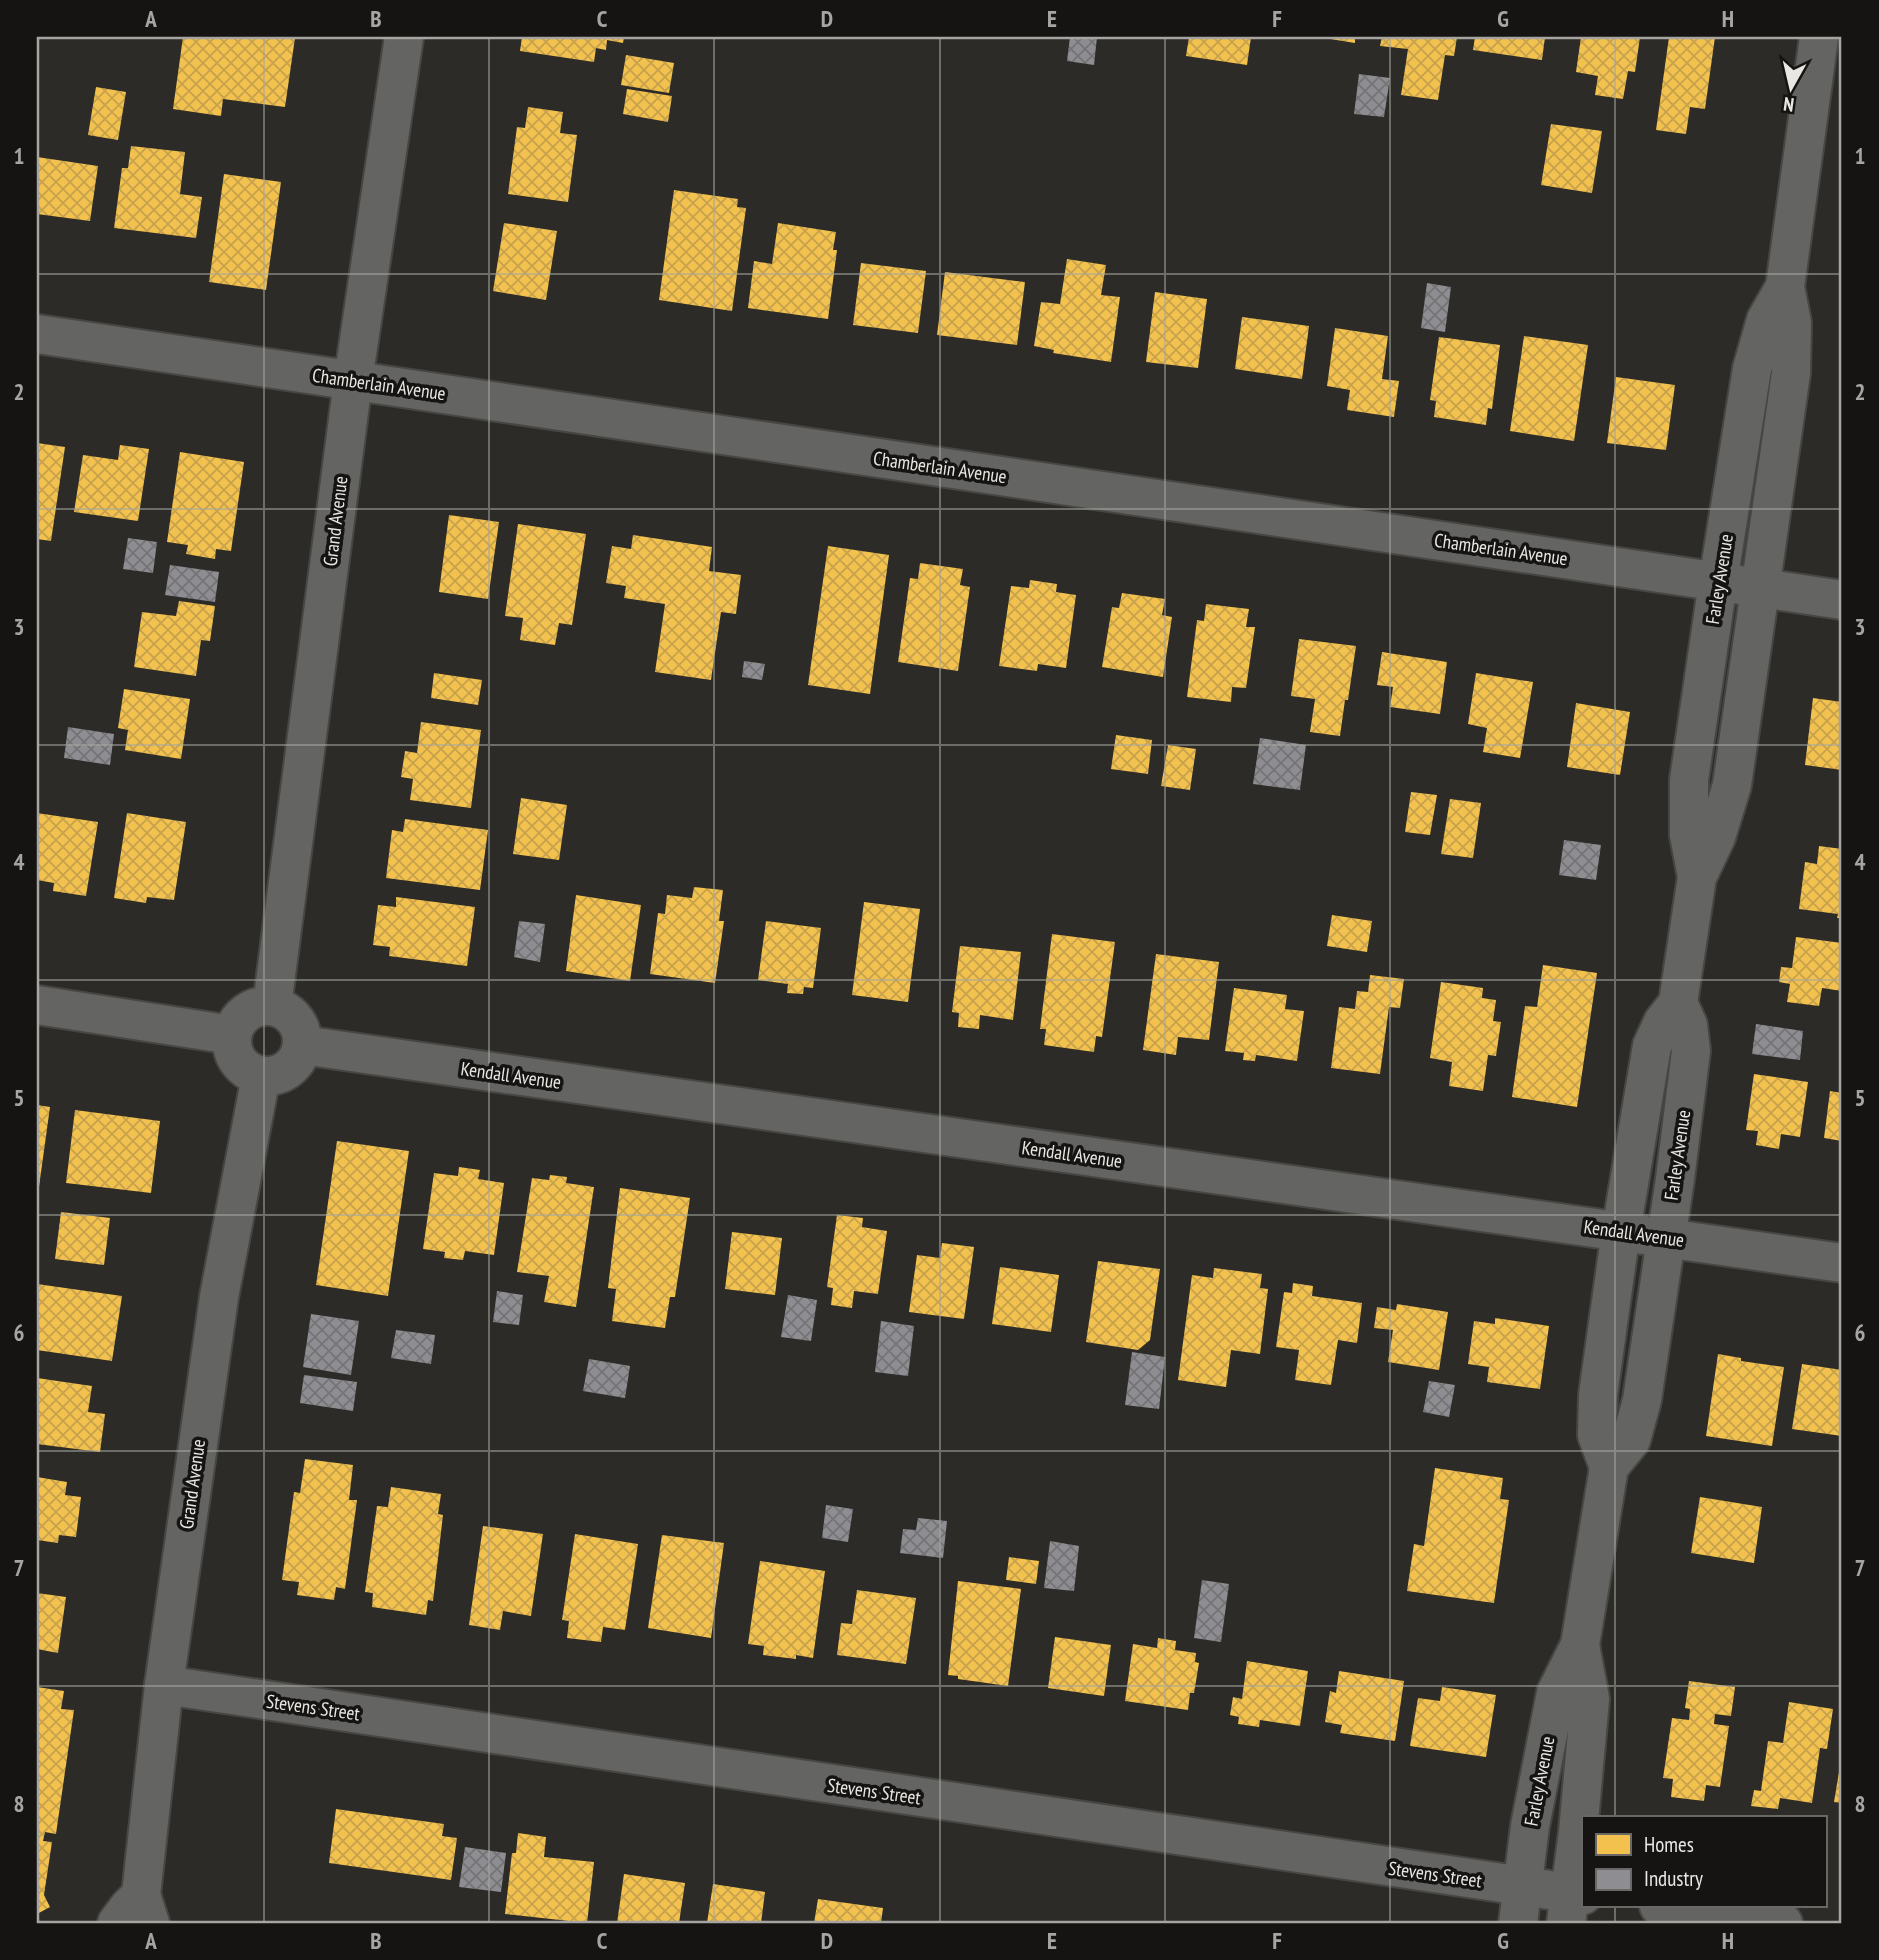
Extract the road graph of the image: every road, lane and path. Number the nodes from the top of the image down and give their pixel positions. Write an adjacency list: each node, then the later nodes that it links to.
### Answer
1 (404, 37): 5 (street, Grand Avenue)
2 (1819, 37): 3 (street, Farley Avenue)
3 (1785, 287): 6 (street, Farley Avenue); 7 (street, Farley Avenue)
4 (37, 334): 5 (street, Chamberlain Avenue)
5 (354, 381): 6 (street, Chamberlain Avenue); 12 (street, Grand Avenue)
6 (1718, 582): 7 (street, Chamberlain Avenue); 9 (street, Farley Avenue)
7 (1761, 588): 8 (street, Chamberlain Avenue); 9 (street, Farley Avenue)
8 (1842, 600)
9 (1697, 877): 10 (street, Farley Avenue)
10 (1678, 1003): 16 (street, Farley Avenue); 17 (street, Farley Avenue)
11 (37, 1005): 13 (street)
12 (272, 1006): 13 (street); 14 (street)
13 (232, 1035): 15 (street)
14 (302, 1045): 15 (street); 16 (street, Kendall Avenue)
15 (261, 1076): 21 (street, Grand Avenue)
16 (1621, 1231): 17 (street, Kendall Avenue); 19 (street, Farley Avenue)
17 (1666, 1238): 18 (street, Kendall Avenue); 19 (street, Farley Avenue)
18 (1842, 1263)
19 (1609, 1467): 20 (street, Farley Avenue)
20 (1580, 1645): 22 (street, Farley Avenue); 23 (street, Farley Avenue)
21 (164, 1685): 22 (street, Stevens Street); 25 (street, Grand Avenue)
22 (1523, 1886): 23 (street, Stevens Street); 26 (street, Farley Avenue)
23 (1573, 1904)
24 (1673, 1908): 27 (street)
25 (136, 1914)
26 (1518, 1923)
27 (1783, 1923)

